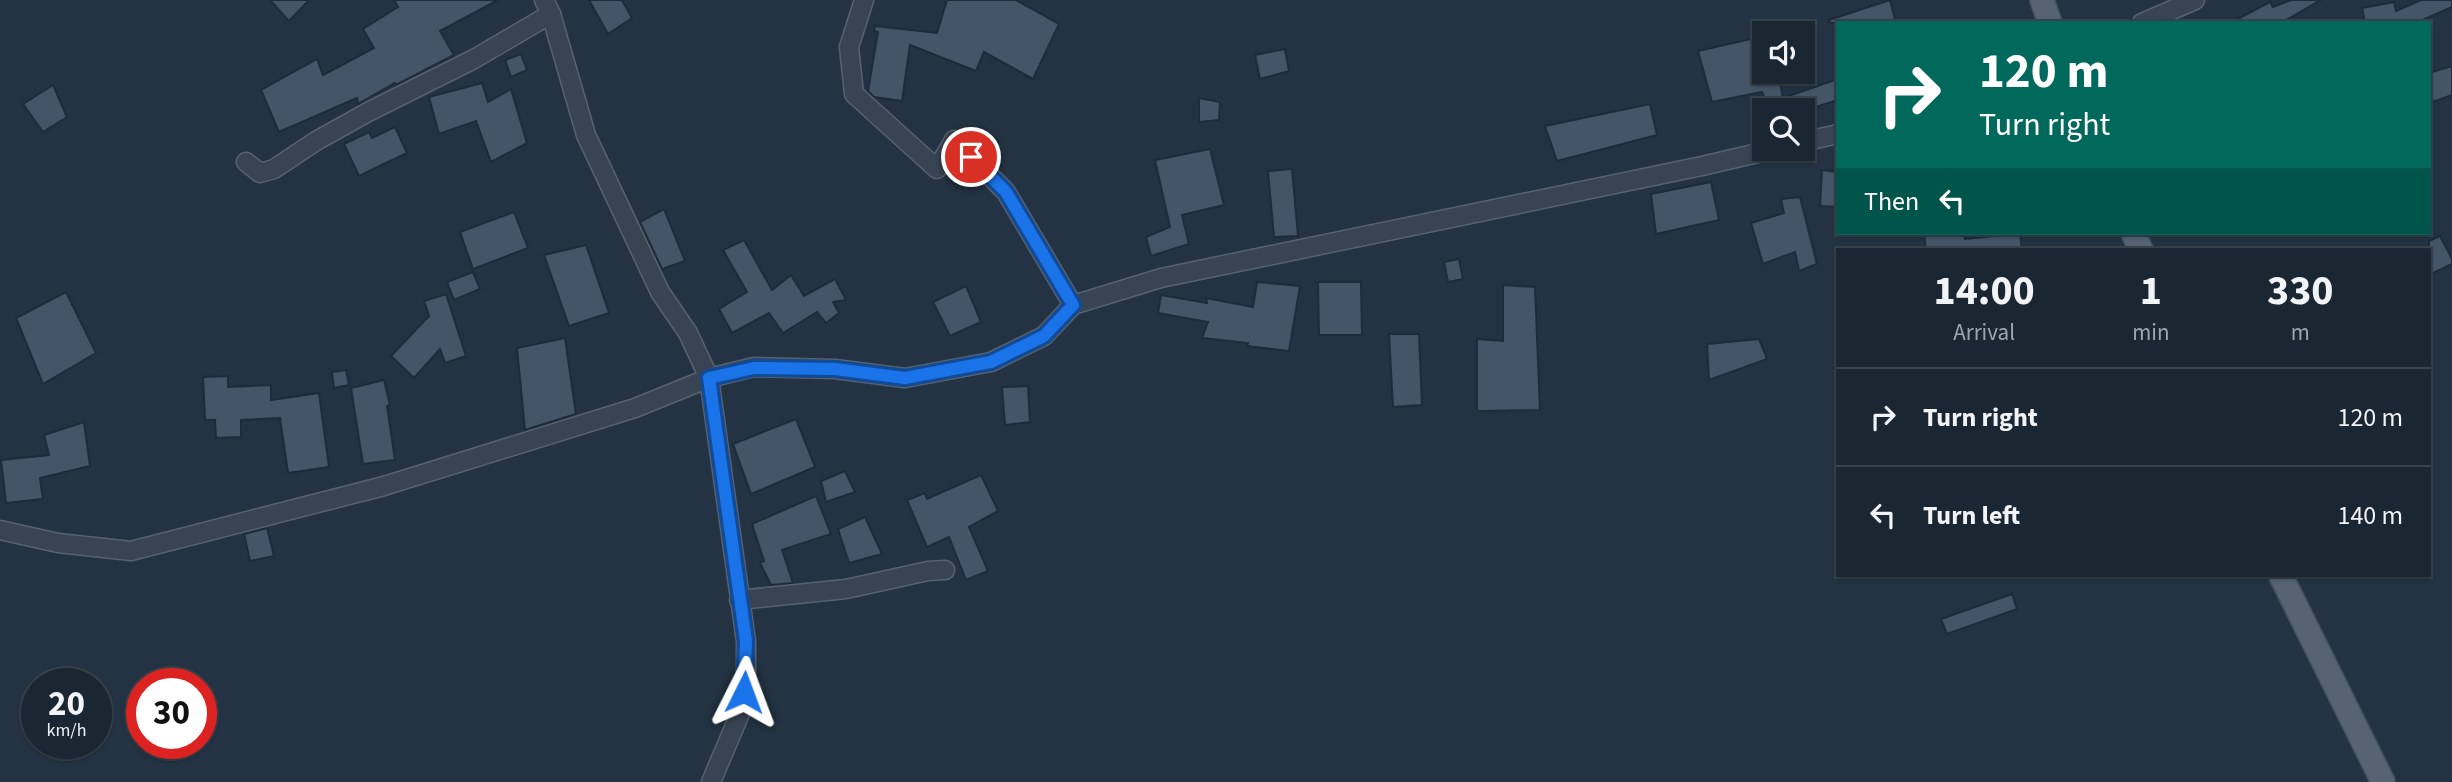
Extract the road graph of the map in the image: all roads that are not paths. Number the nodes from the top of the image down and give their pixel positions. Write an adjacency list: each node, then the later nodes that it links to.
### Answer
1 (864, 0): 11 (street)
2 (2042, 0): 5 (main road)
3 (2195, 0): 6 (street)
4 (547, 7): 10 (street); 12 (street)
5 (2049, 21)
6 (2148, 21)
7 (1836, 134): 8 (street)
8 (1815, 139)
9 (1752, 155): 11 (street)
10 (246, 162)
11 (1073, 305): 12 (street)
12 (709, 378): 13 (street); 16 (street)
13 (0, 530)
14 (946, 570): 16 (street)
15 (2282, 577): 18 (main road)
16 (739, 600): 17 (street)
17 (711, 782)
18 (2384, 782)

